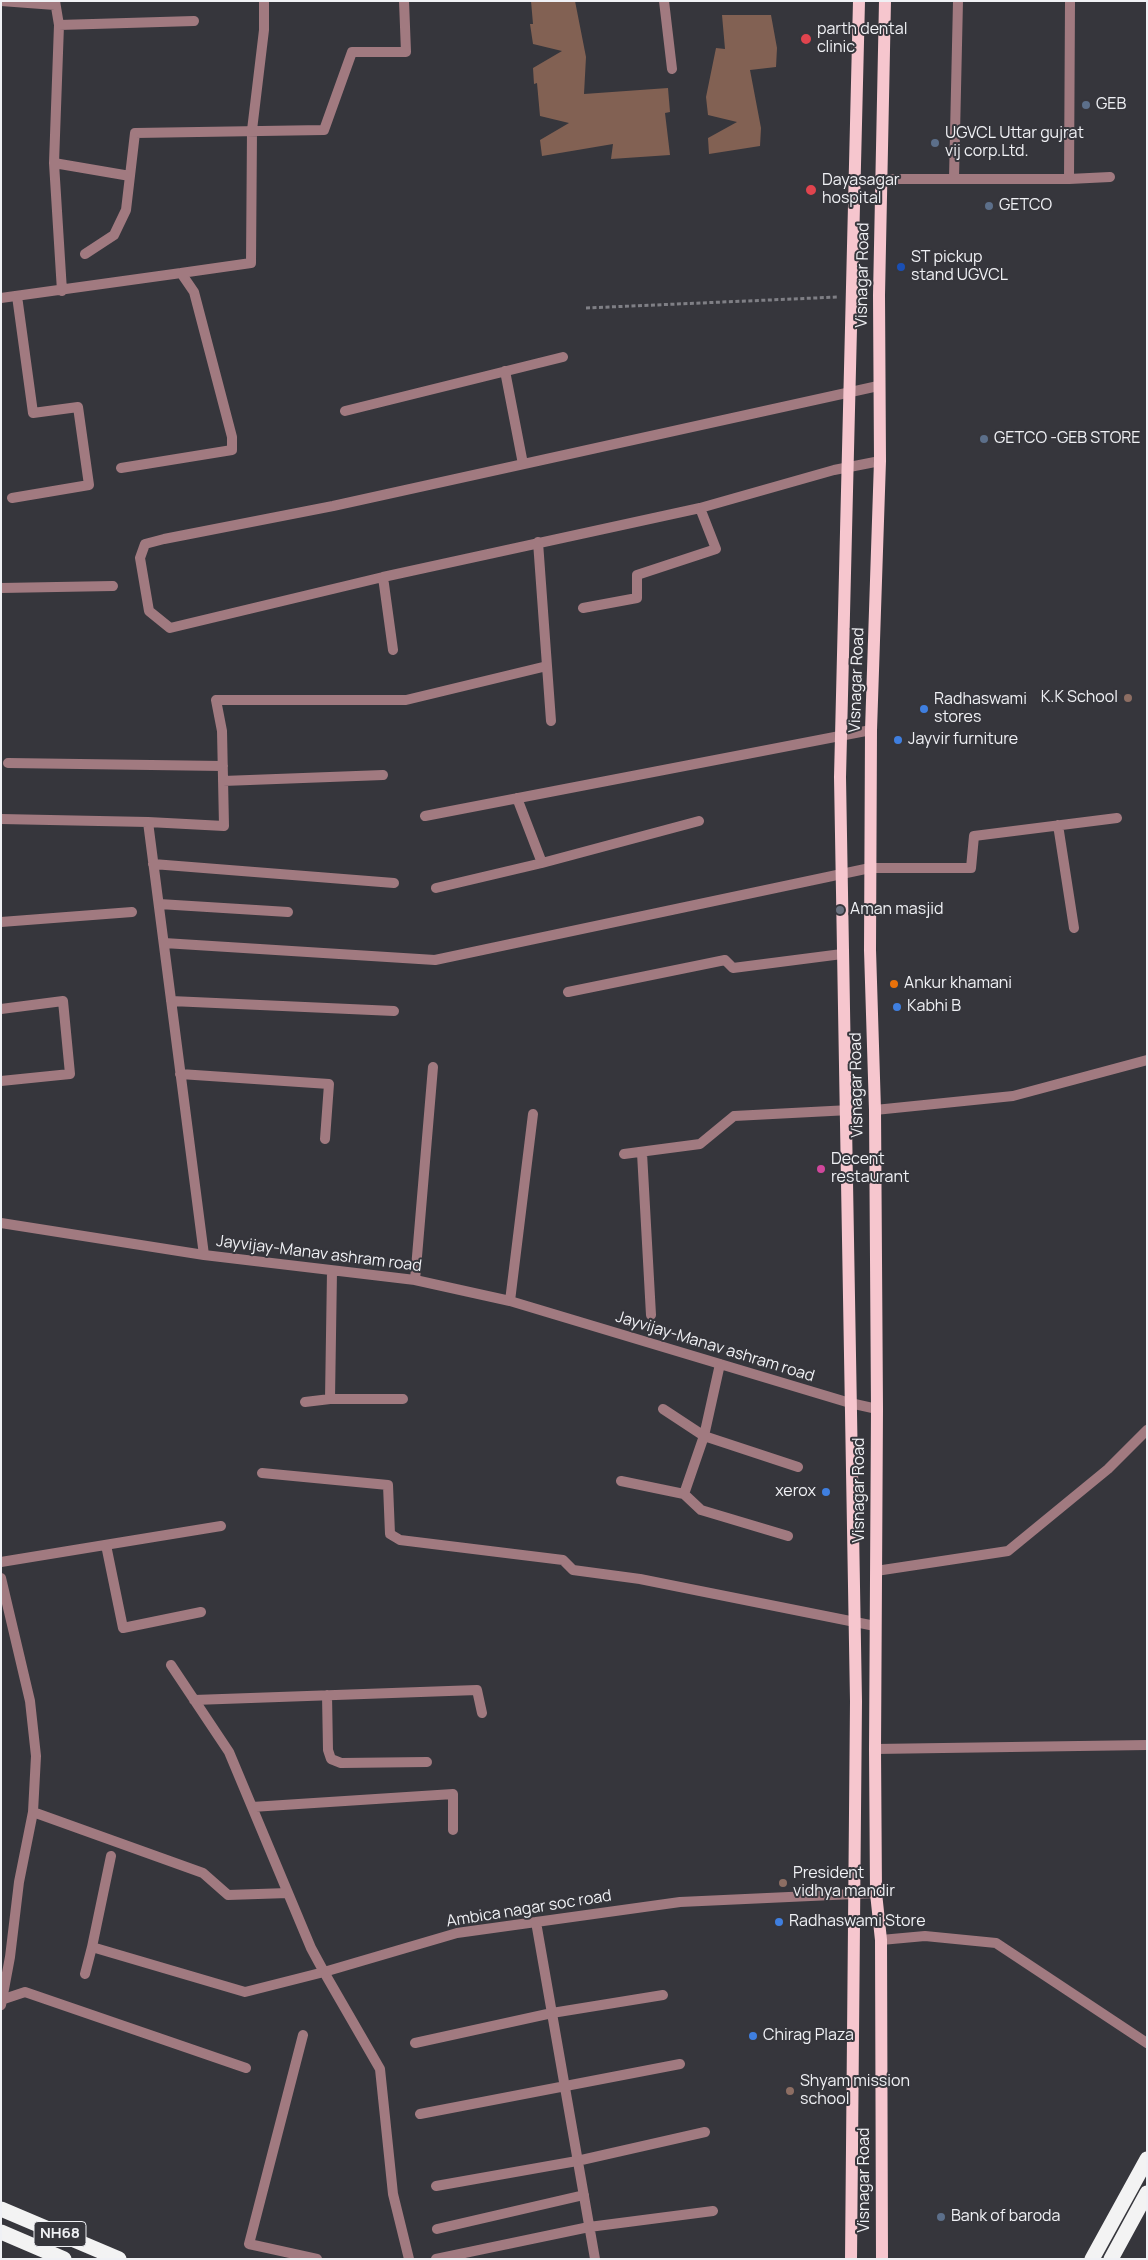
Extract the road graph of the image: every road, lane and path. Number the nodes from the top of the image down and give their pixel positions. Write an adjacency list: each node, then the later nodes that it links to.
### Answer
1 (264, 1): 13 (street)
2 (404, 1): 13 (street)
3 (664, 1): 12 (street)
4 (859, 1): 24 (main road)
5 (885, 1): 19 (main road, Visnagar Road)
6 (958, 1): 17 (street)
7 (1070, 1): 18 (street)
8 (1, 2): 9 (street)
9 (55, 3): 11 (street)
10 (194, 21): 11 (street)
11 (60, 25): 14 (street)
12 (672, 69)
13 (252, 130): 15 (street); 21 (street)
14 (54, 163): 15 (street); 22 (street)
15 (130, 176): 20 (street)
16 (1110, 177): 18 (street)
17 (954, 178): 18 (street); 19 (street)
18 (1069, 179)
19 (882, 180): 29 (main road, Visnagar Road)
20 (85, 254)
21 (181, 273): 22 (street); 34 (street)
22 (62, 291): 23 (street)
23 (17, 296): 25 (street); 36 (street)
24 (851, 296): 26 (path); 30 (main road)
25 (1, 298)
26 (586, 308)
27 (563, 357): 28 (street)
28 (505, 372): 31 (street); 33 (street)
29 (878, 386): 30 (street); 32 (main road, Visnagar Road)
30 (849, 393): 33 (street); 35 (main road)
31 (345, 411)
32 (880, 462): 35 (street); 46 (main road, Visnagar Road)
33 (523, 464): 39 (street)
34 (121, 468)
35 (847, 468): 37 (street); 47 (main road)
36 (12, 498)
37 (700, 508): 38 (street); 42 (street)
38 (538, 542): 39 (street); 44 (street)
39 (383, 576): 43 (street)
40 (113, 586): 41 (street)
41 (1, 588)
42 (583, 608)
43 (393, 650)
44 (547, 666): 45 (street); 49 (street)
45 (551, 721)
46 (871, 730): 47 (street); 61 (main road, Visnagar Road)
47 (841, 736): 52 (street); 62 (main road)
48 (8, 763): 49 (street)
49 (223, 766): 51 (street)
50 (383, 775): 51 (street)
51 (223, 781): 57 (street)
52 (517, 798): 53 (street); 59 (street)
53 (425, 816)
54 (1117, 818): 58 (street)
55 (1, 819): 57 (street)
56 (699, 821): 59 (street)
57 (148, 822): 60 (street, Jayvijay-Manav ashram road)
58 (1058, 825): 61 (street); 69 (street)
59 (542, 863): 64 (street)
60 (153, 864): 63 (street); 65 (street, Jayvijay-Manav ashram road)
61 (870, 868): 62 (street); 81 (main road, Visnagar Road)
62 (842, 874): 70 (street); 71 (main road)
63 (394, 883)
64 (436, 888)
65 (158, 904): 67 (street); 70 (street, Jayvijay-Manav ashram road)
66 (132, 912): 68 (street)
67 (288, 912)
68 (1, 922)
69 (1074, 928)
70 (164, 943): 73 (street, Jayvijay-Manav ashram road)
71 (842, 954): 72 (street); 80 (main road)
72 (568, 992)
73 (171, 1001): 75 (street); 78 (street, Jayvijay-Manav ashram road)
74 (1, 1008): 79 (street)
75 (394, 1011)
76 (1147, 1060): 81 (street)
77 (433, 1067): 89 (street)
78 (180, 1074): 83 (street); 87 (street, Jayvijay-Manav ashram road)
79 (1, 1081)
80 (848, 1110): 84 (street); 96 (main road)
81 (875, 1110): 98 (main road, Visnagar Road)
82 (533, 1114): 90 (street)
83 (325, 1139)
84 (642, 1153): 85 (street); 91 (street)
85 (624, 1154)
86 (1, 1223): 87 (street)
87 (204, 1255): 88 (street, Jayvijay-Manav ashram road)
88 (332, 1271): 89 (street, Jayvijay-Manav ashram road); 93 (street)
89 (415, 1280): 90 (street, Jayvijay-Manav ashram road)
90 (510, 1301): 92 (street, Jayvijay-Manav ashram road)
91 (651, 1315)
92 (720, 1364): 96 (street, Jayvijay-Manav ashram road); 100 (street)
93 (330, 1399): 94 (street); 95 (street)
94 (403, 1399)
95 (305, 1402)
96 (850, 1403): 98 (street, Jayvijay-Manav ashram road); 112 (main road)
97 (663, 1409): 100 (street)
98 (877, 1409): 109 (main road, Visnagar Road)
99 (1147, 1430): 109 (street)
100 (704, 1436): 101 (street); 104 (street)
101 (798, 1467)
102 (262, 1473): 112 (street)
103 (622, 1481): 104 (street)
104 (684, 1494): 106 (street)
105 (221, 1526): 107 (street)
106 (788, 1536)
107 (106, 1545): 108 (street); 111 (street)
108 (1, 1562)
109 (876, 1571): 113 (main road, Visnagar Road)
110 (1, 1578): 122 (street)
111 (201, 1612)
112 (855, 1622): 113 (street); 126 (main road)
113 (875, 1626): 119 (main road, Visnagar Road)
114 (171, 1665): 116 (street)
115 (326, 1695): 116 (street); 117 (street); 120 (street)
116 (194, 1700): 121 (street)
117 (482, 1713)
118 (1147, 1745): 119 (street)
119 (875, 1749): 127 (main road, Visnagar Road)
120 (427, 1762)
121 (252, 1807): 123 (street); 125 (street)
122 (33, 1812): 125 (street); 134 (street)
123 (454, 1830)
124 (111, 1856): 130 (street)
125 (288, 1893): 131 (street)
126 (854, 1893): 127 (street, Ambica nagar soc road); 128 (street, Ambica nagar soc road); 160 (main road)
127 (876, 1893): 129 (main road, Visnagar Road)
128 (536, 1922): 131 (street, Ambica nagar soc road); 135 (street)
129 (881, 1940): 137 (street); 161 (main road, Visnagar Road)
130 (92, 1947): 131 (street, Ambica nagar soc road); 132 (street)
131 (324, 1972): 157 (street)
132 (86, 1974)
133 (663, 1996): 135 (street)
134 (2, 2002): 140 (street)
135 (552, 2013): 138 (street); 141 (street)
136 (303, 2035): 156 (street)
137 (1147, 2042)
138 (415, 2043)
139 (680, 2064): 141 (street)
140 (246, 2068)
141 (565, 2087): 142 (street); 145 (street)
142 (420, 2114)
143 (705, 2132): 145 (street)
144 (1147, 2159): 162 (highway)
145 (578, 2161): 146 (street); 148 (street)
146 (436, 2186)
147 (1147, 2193): 163 (highway)
148 (584, 2195): 151 (street); 152 (street)
149 (1, 2209): 155 (highway, NH68)
150 (713, 2211): 151 (street)
151 (589, 2227): 158 (street); 159 (street)
152 (437, 2229)
153 (1, 2232): 154 (highway)
154 (64, 2259)
155 (119, 2259)
156 (317, 2259)
157 (409, 2259)
158 (436, 2259)
159 (595, 2259)
160 (851, 2259)
161 (882, 2259)
162 (1092, 2259)
163 (1111, 2259)

